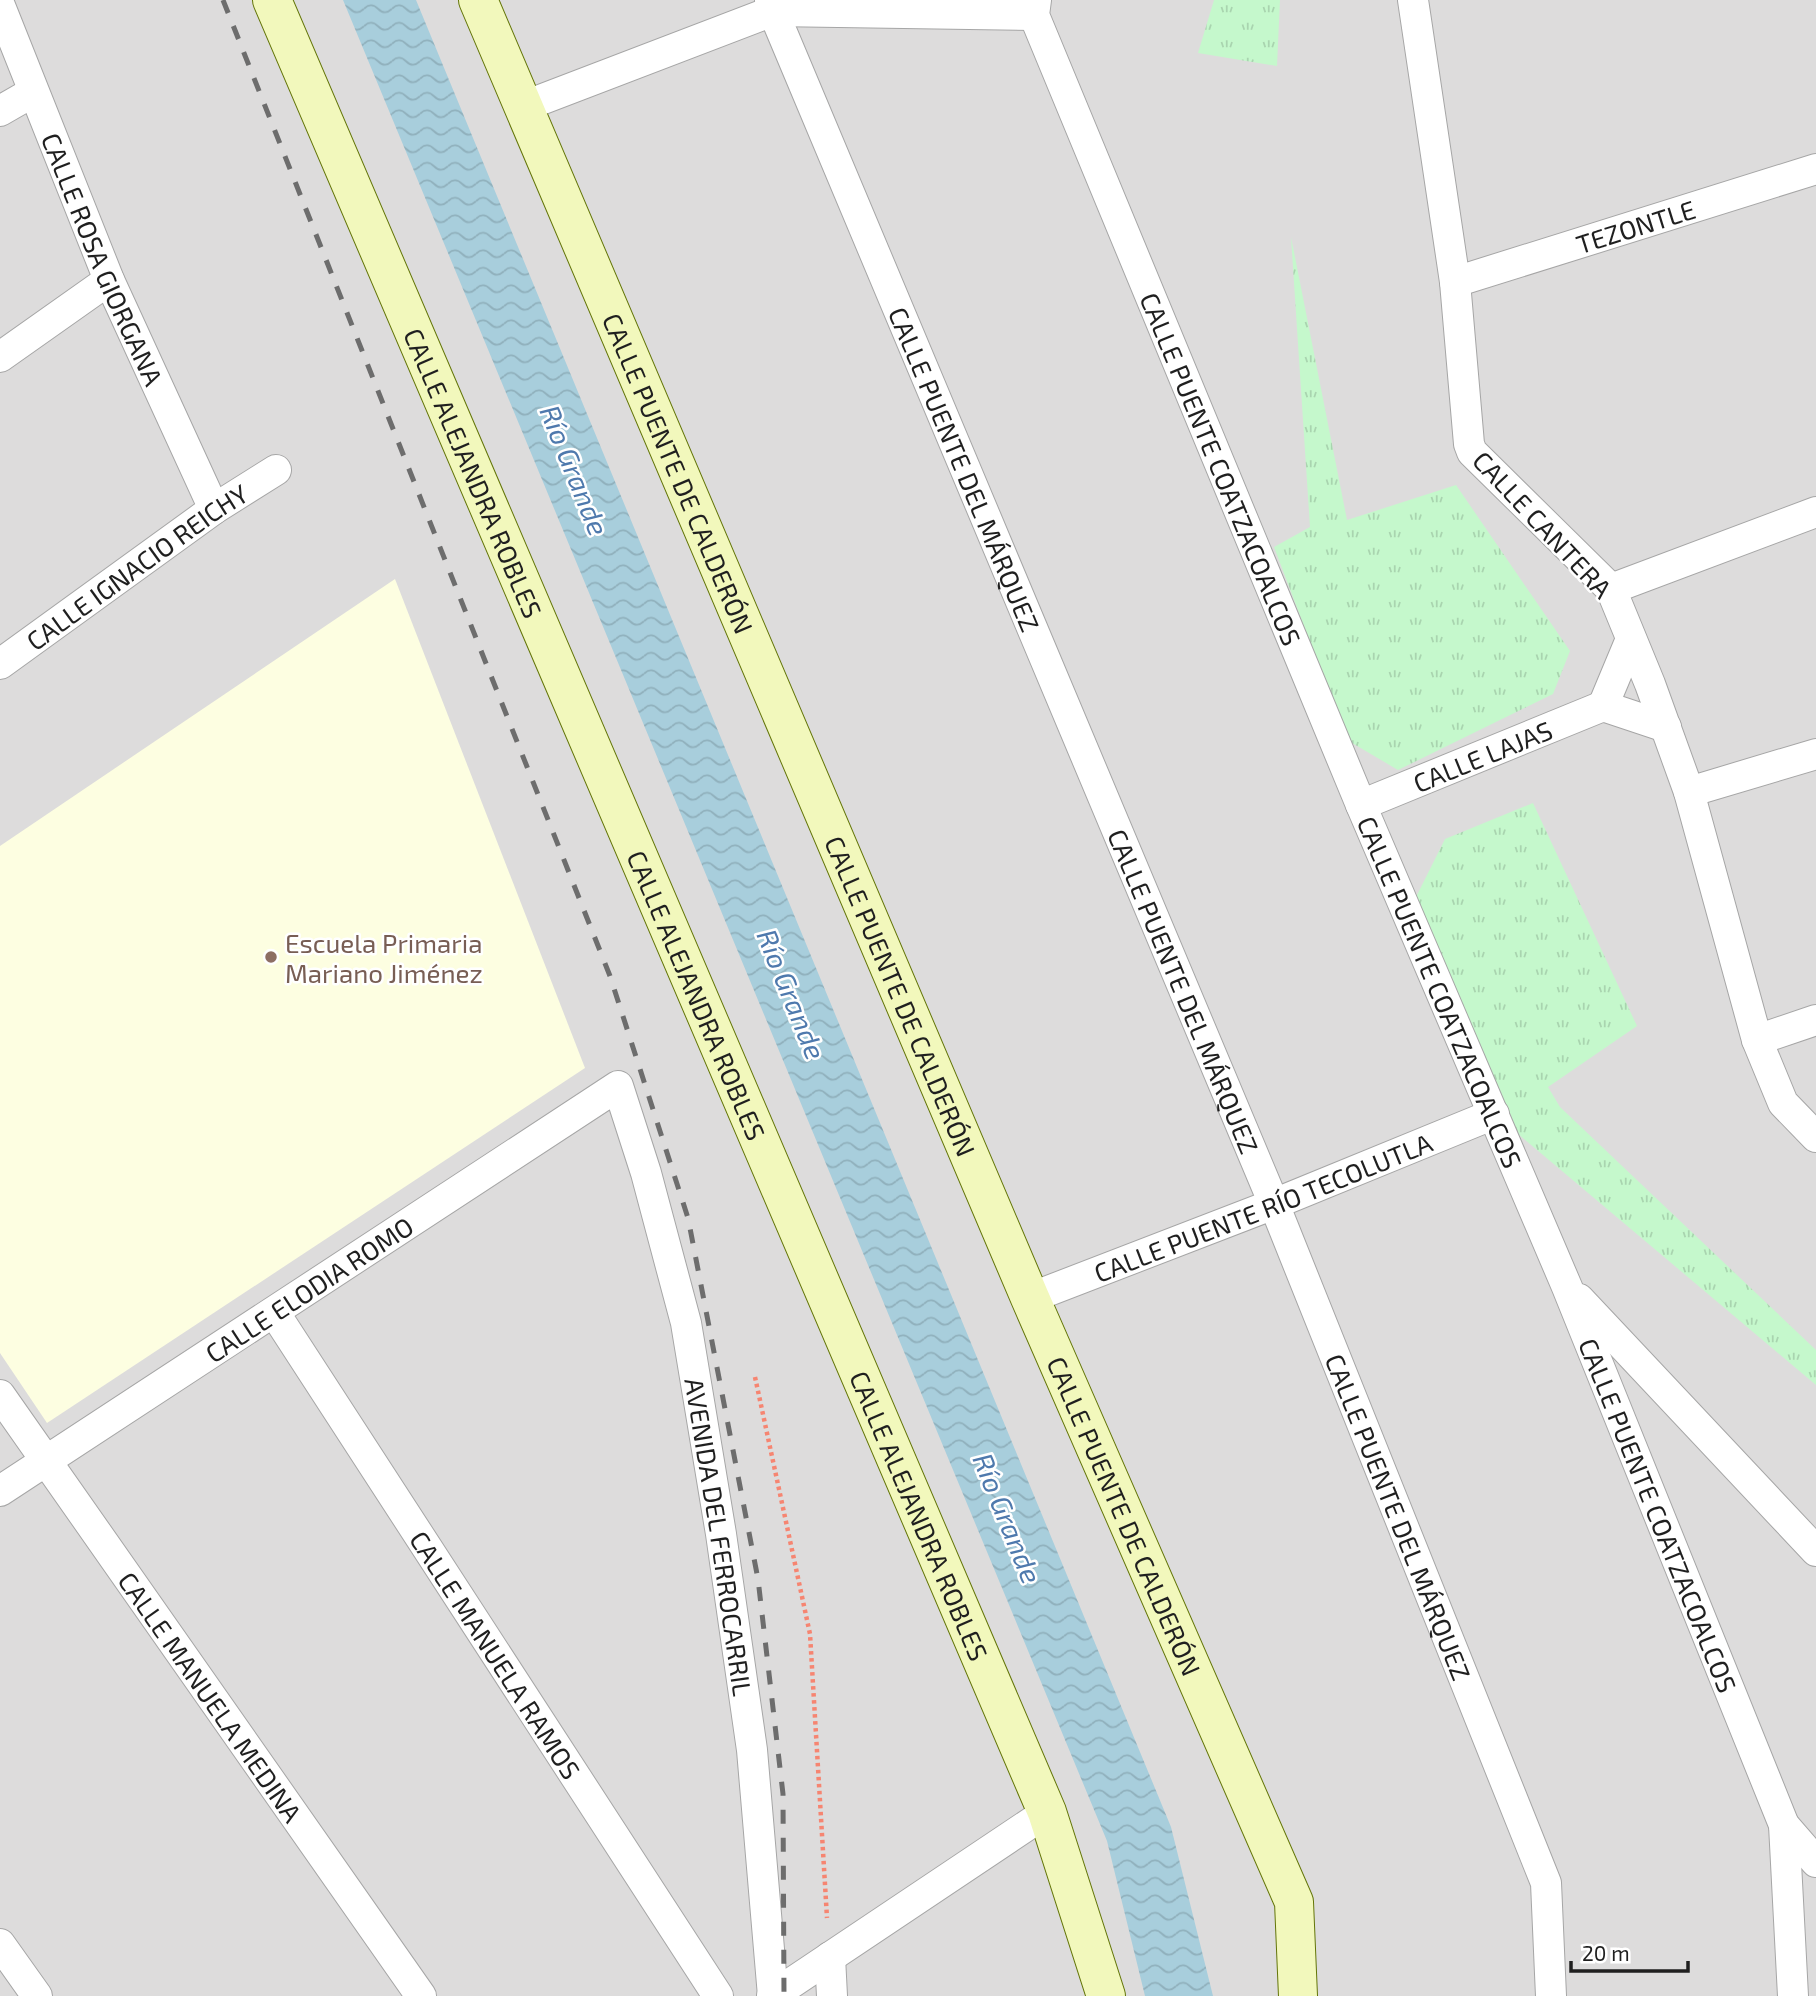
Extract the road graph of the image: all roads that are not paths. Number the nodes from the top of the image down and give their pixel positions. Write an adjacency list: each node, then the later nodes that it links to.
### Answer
1 (272, 0): 38 (main road, CALLE ALEJANDRA ROBLES)
2 (478, 0): 8 (main road, CALLE PUENTE DE CALDERÓN)
3 (1413, 0): 12 (street, CALLE CANTERA)
4 (772, 5): 6 (street); 8 (street); 30 (street, CALLE PUENTE DEL MÁRQUEZ)
5 (0, 6): 7 (street, CALLE ROSA GIORGANA)
6 (1035, 7): 24 (street, CALLE PUENTE COATZACOALCOS)
7 (33, 92): 9 (street); 11 (street, CALLE ROSA GIORGANA)
8 (522, 107): 32 (main road, CALLE PUENTE DE CALDERÓN)
9 (0, 111)
10 (1816, 169): 12 (street, TEZONTLE)
11 (109, 280): 13 (street); 15 (street, CALLE ROSA GIORGANA)
12 (1455, 282): 17 (street, CALLE CANTERA)
13 (0, 357)
14 (275, 470): 15 (street, CALLE IGNACIO REICHY)
15 (214, 509): 19 (street, CALLE IGNACIO REICHY)
16 (1816, 512): 17 (street)
17 (1611, 589): 18 (street, CALLE CANTERA)
18 (1632, 639): 20 (street); 21 (street, CALLE CANTERA)
19 (0, 664)
20 (1603, 706): 21 (street); 24 (street, CALLE LAJAS)
21 (1666, 727): 23 (street, CALLE CANTERA)
22 (1816, 754): 23 (street)
23 (1689, 792): 26 (street, CALLE CANTERA)
24 (1362, 805): 28 (street, CALLE PUENTE COATZACOALCOS)
25 (1816, 1020): 26 (street)
26 (1757, 1040): 29 (street, CALLE CANTERA)
27 (618, 1086): 33 (street, CALLE ELODIA ROMO); 46 (street, AVENIDA DEL FERROCARRIL)
28 (1494, 1114): 30 (street, CALLE PUENTE RÍO TECOLUTLA); 31 (street, CALLE PUENTE COATZACOALCOS)
29 (1816, 1137)
30 (1274, 1204): 32 (street, CALLE PUENTE RÍO TECOLUTLA); 50 (street, CALLE PUENTE DEL MÁRQUEZ)
31 (1567, 1287): 37 (street); 39 (street, CALLE PUENTE COATZACOALCOS)
32 (1030, 1298): 49 (main road, CALLE PUENTE DE CALDERÓN)
33 (274, 1312): 35 (street, CALLE ELODIA ROMO); 45 (street, CALLE MANUELA RAMOS)
34 (0, 1395): 35 (street, CALLE MANUELA MEDINA)
35 (46, 1461): 36 (street, CALLE ELODIA ROMO); 44 (street, CALLE MANUELA MEDINA)
36 (0, 1491)
37 (1816, 1551)
38 (1047, 1812): 42 (street); 48 (main road, CALLE ALEJANDRA ROBLES)
39 (1784, 1825): 40 (street); 51 (street, CALLE PUENTE COATZACOALCOS)
40 (1816, 1862)
41 (0, 1944): 43 (street)
42 (830, 1957): 46 (street); 47 (street)
43 (37, 1996)
44 (421, 1996)
45 (718, 1996)
46 (773, 1996)
47 (832, 1996)
48 (1106, 1996)
49 (1298, 1996)
50 (1550, 1996)
51 (1793, 1996)

